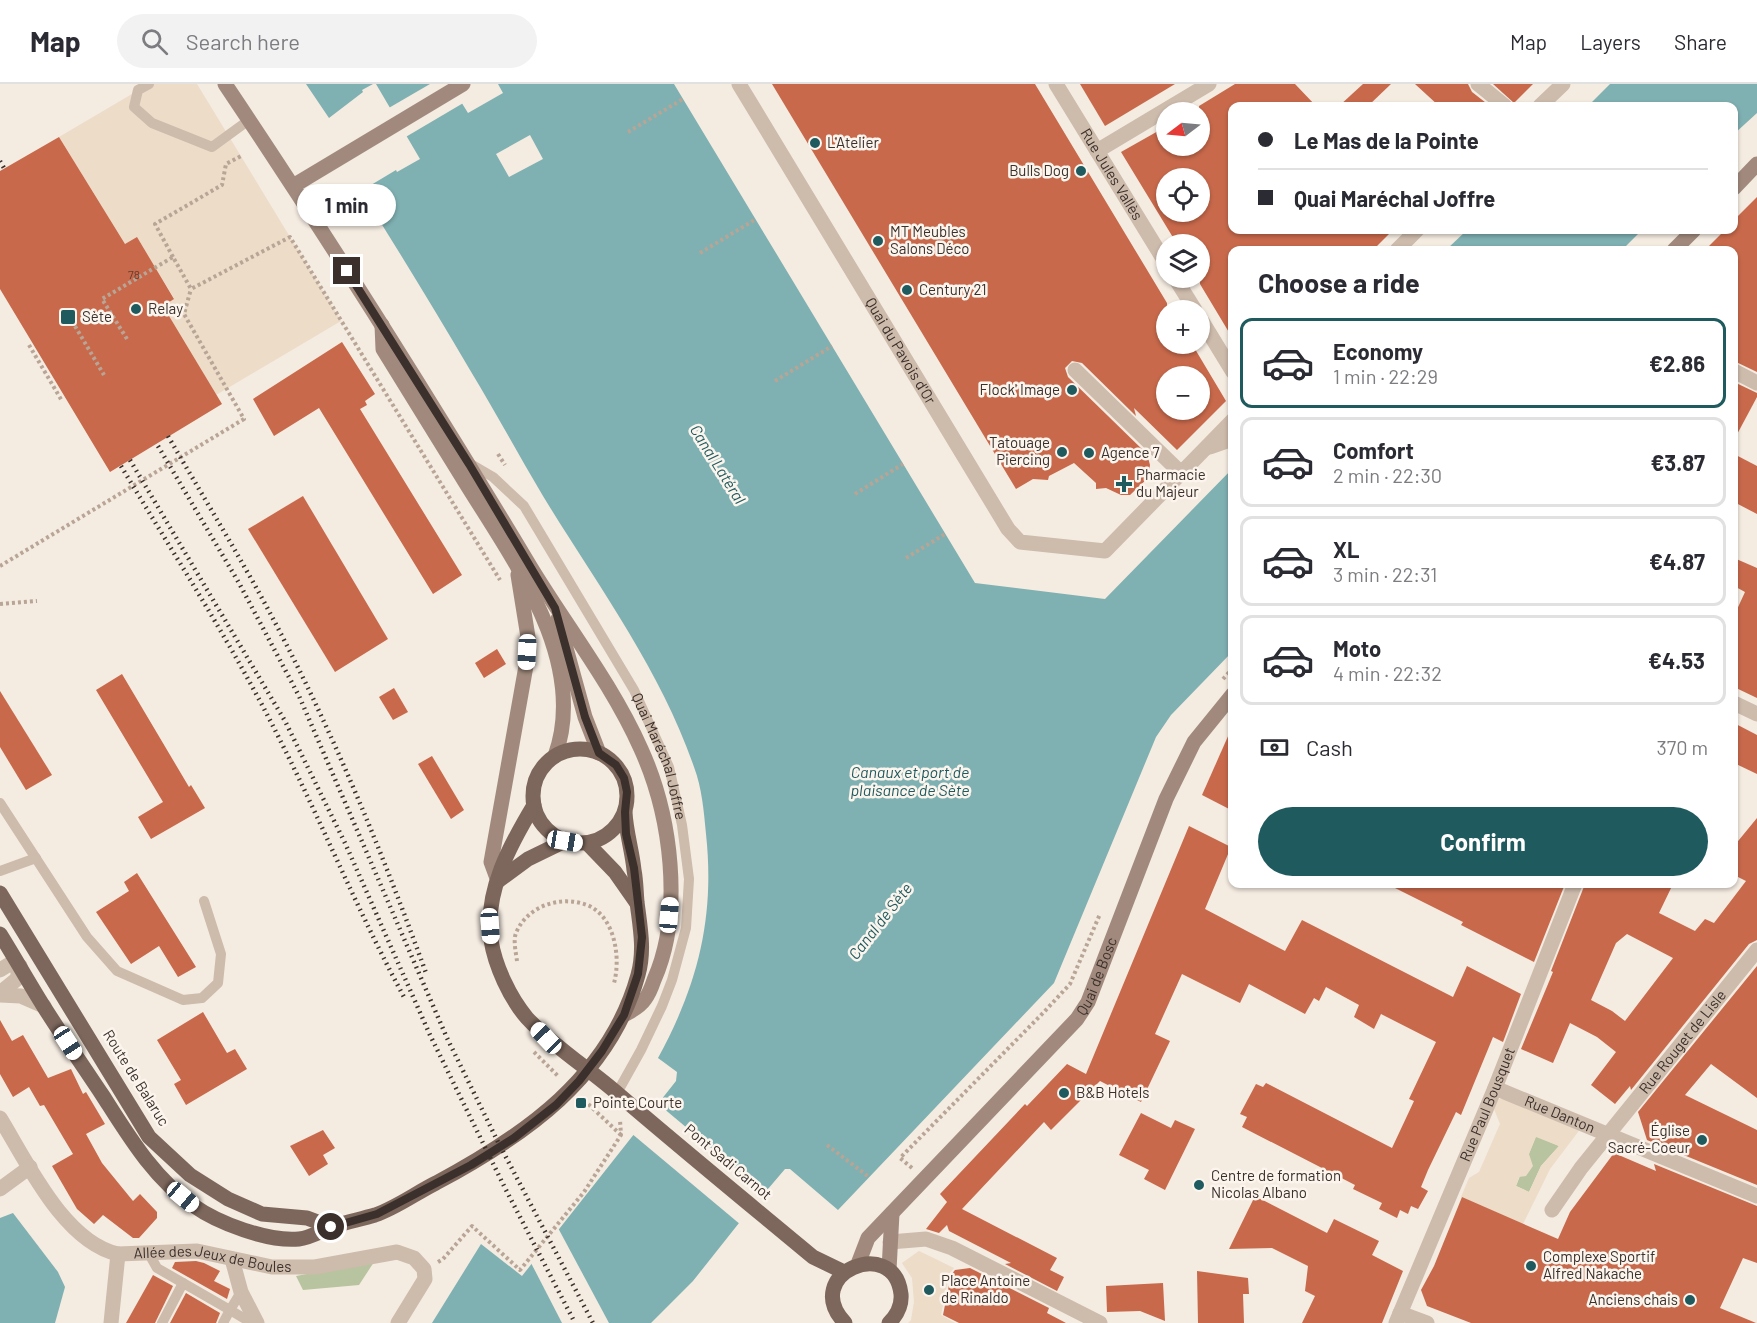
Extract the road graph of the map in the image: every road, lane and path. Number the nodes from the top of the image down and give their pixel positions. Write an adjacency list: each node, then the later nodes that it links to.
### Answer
1 (149, 84): 12 (lane)
2 (225, 84): 12 (main road, Quai Maréchal Joffre)
3 (463, 84): 18 (main road)
4 (740, 84): 48 (street, Quai du Pavois d'Or)
5 (1056, 84): 14 (street, Rue Jules Vallès)
6 (1209, 84): 14 (street)
7 (1478, 84): 10 (street)
8 (1563, 84): 11 (street)
9 (683, 99): 13 (path)
10 (1500, 102)
11 (1544, 102)
12 (249, 120): 18 (main road, Quai Maréchal Joffre)
13 (628, 132)
14 (1097, 151): 24 (street, Rue Jules Vallès)
15 (241, 156): 26 (path)
16 (1757, 164): 17 (main road)
17 (1738, 184)
18 (293, 186): 29 (main road, Quai Maréchal Joffre)
19 (756, 219): 25 (path)
20 (1414, 234): 22 (street)
21 (1690, 234): 23 (main road)
22 (1400, 246)
23 (1678, 246)
24 (1156, 247)
25 (700, 253)
26 (173, 257): 27 (path); 31 (path)
27 (191, 289): 53 (path); 54 (path)
28 (72, 321): 37 (path)
29 (382, 324): 45 (main road, Quai Maréchal Joffre); 52 (main road, Quai Maréchal Joffre)
30 (1210, 334): 34 (street)
31 (127, 339)
32 (29, 345): 40 (path)
33 (832, 346): 38 (path)
34 (1228, 364)
35 (1075, 370): 48 (street)
36 (1738, 373): 39 (street)
37 (104, 375)
38 (775, 381)
39 (1757, 383)
40 (62, 400)
41 (1228, 425): 43 (street)
42 (1228, 441): 43 (street)
43 (1207, 448): 48 (street)
44 (498, 454): 47 (path)
45 (469, 464): 57 (main road, Quai Maréchal Joffre); 92 (lane, Quai Maréchal Joffre)
46 (903, 464): 49 (path)
47 (511, 474)
48 (1182, 474)
49 (855, 494)
50 (945, 534): 51 (path)
51 (906, 558)
52 (516, 563): 64 (main road, Quai Maréchal Joffre); 72 (main road)
53 (0, 566)
54 (504, 586)
55 (37, 601): 56 (path)
56 (0, 604)
57 (555, 608): 63 (main road); 87 (main road)
58 (1228, 673): 59 (path)
59 (1217, 685)
60 (1228, 700): 99 (main road, Quai de Bosc)
61 (1738, 705): 62 (street)
62 (1757, 714)
63 (599, 753): 64 (main road); 67 (main road)
64 (555, 756): 66 (main road)
65 (0, 803): 70 (lane)
66 (534, 805): 68 (main road); 72 (main road, Pont Sadi Carnot)
67 (625, 812): 69 (main road); 76 (main road)
68 (565, 841): 69 (main road); 72 (main road)
69 (587, 843): 76 (main road)
70 (36, 858): 71 (lane); 75 (lane)
71 (0, 871)
72 (498, 881): 92 (main road, Pont Sadi Carnot)
73 (1573, 888): 90 (street, Rue Paul Bousquet)
74 (0, 893): 80 (main road, Route de Balaruc)
75 (204, 901)
76 (637, 904): 87 (main road)
77 (1102, 910): 99 (path)
78 (0, 934): 82 (main road)
79 (1757, 950): 94 (street, Rue Rouget de Lisle)
80 (38, 955): 82 (street); 104 (main road, Route de Balaruc)
81 (517, 965): 84 (path)
82 (20, 966): 83 (street); 85 (street); 86 (main road)
83 (0, 970)
84 (613, 985)
85 (0, 994): 86 (street)
86 (44, 1006): 104 (main road)
87 (624, 1015): 104 (main road)
88 (531, 1049): 89 (path)
89 (564, 1081)
90 (1495, 1088): 94 (street, Rue Danton); 118 (street, Rue Paul Bousquet)
91 (580, 1096): 95 (path)
92 (621, 1096): 95 (path); 108 (main road, Pont Sadi Carnot)
93 (0, 1118): 97 (street, Allée des Jeux de Boules)
94 (1608, 1134): 101 (street, Rue Danton); 102 (street, Rue Rouget de Lisle)
95 (621, 1135): 111 (path)
96 (827, 1145): 98 (path)
97 (30, 1167): 100 (street); 107 (street, Allée des Jeux de Boules)
98 (868, 1177)
99 (925, 1179): 103 (main road, Quai de Bosc)
100 (0, 1189)
101 (1757, 1196)
102 (1552, 1210)
103 (892, 1213): 105 (main road); 110 (main road, Quai de Bosc)
104 (331, 1227)
105 (890, 1242): 112 (main road); 126 (street)
106 (148, 1252): 107 (street, Allée des Jeux de Boules); 109 (street, Allée des Jeux de Boules); 114 (lane)
107 (118, 1254): 119 (street)
108 (813, 1257): 113 (main road); 115 (main road)
109 (232, 1259): 111 (street, Allée des Jeux de Boules); 116 (street)
110 (858, 1264): 112 (main road); 113 (main road)
111 (424, 1269): 123 (street)
112 (888, 1270): 125 (main road)
113 (844, 1272): 115 (main road)
114 (183, 1283): 117 (lane); 120 (lane)
115 (835, 1286): 124 (main road)
116 (241, 1292): 117 (lane); 122 (street)
117 (230, 1310): 121 (lane); 122 (lane)
118 (1398, 1318): 127 (street)
119 (111, 1323)
120 (162, 1323)
121 (223, 1323)
122 (255, 1323)
123 (398, 1323)
124 (845, 1323)
125 (889, 1323)
126 (1100, 1323)
127 (1427, 1323)

